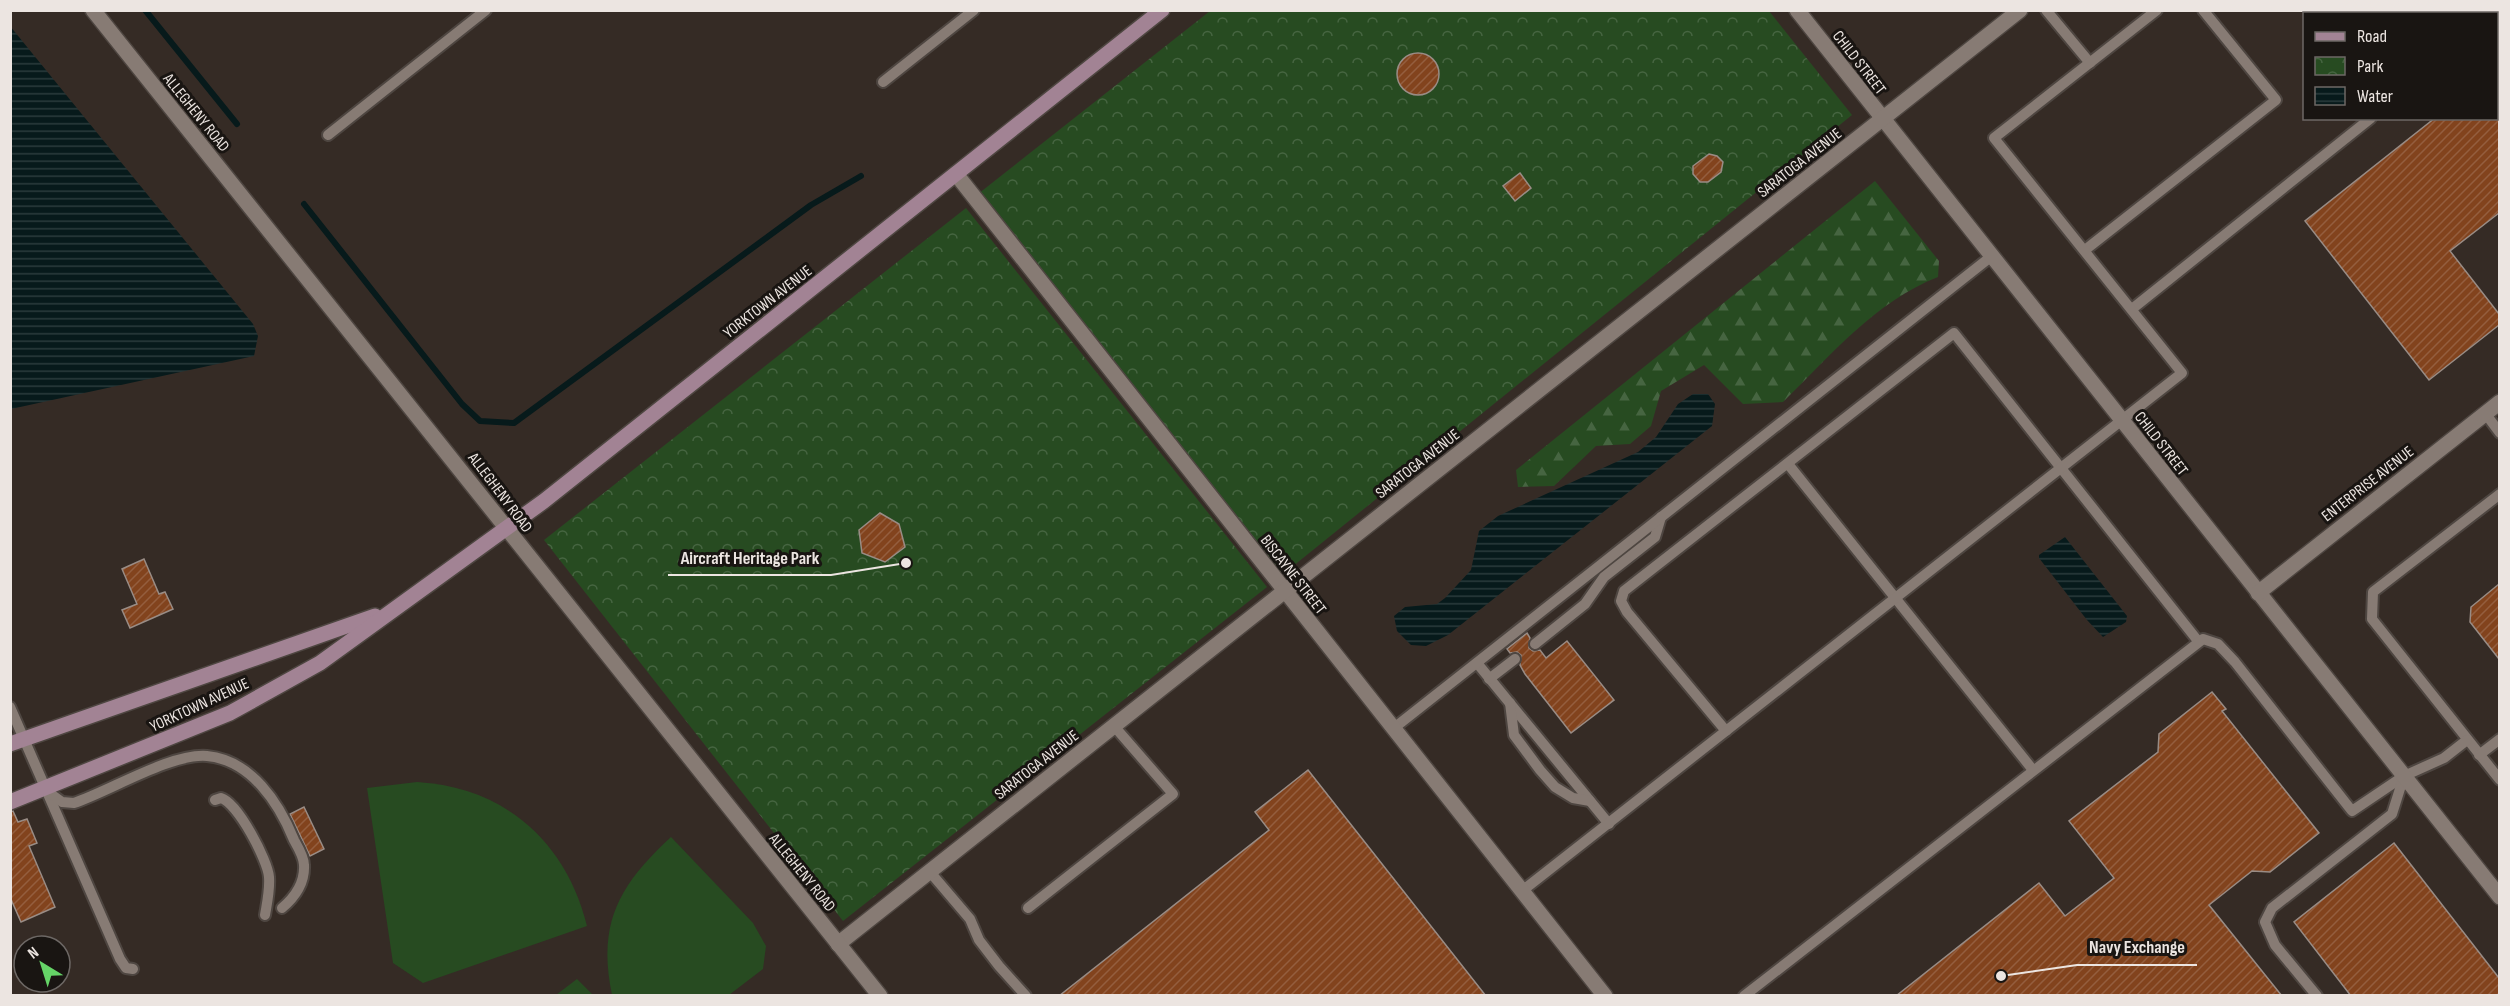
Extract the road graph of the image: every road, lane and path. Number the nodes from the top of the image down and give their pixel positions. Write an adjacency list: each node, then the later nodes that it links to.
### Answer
1 (93, 10): 27 (street, ALLEGHENY ROAD)
2 (486, 10): 14 (lane)
3 (974, 10): 11 (lane)
4 (1162, 10): 15 (main road, YORKTOWN AVENUE)
5 (1797, 10): 12 (street, CHILD STREET)
6 (2020, 10): 12 (street, SARATOGA AVENUE)
7 (2046, 10): 10 (lane)
8 (2157, 10): 10 (lane)
9 (2203, 10): 16 (lane)
10 (2090, 63): 16 (lane)
11 (883, 82)
12 (1882, 119): 17 (street, CHILD STREET); 28 (street, SARATOGA AVENUE)
13 (2368, 120): 18 (lane)
14 (328, 135)
15 (956, 174): 27 (main road, YORKTOWN AVENUE); 28 (street, BISCAYNE STREET)
16 (2085, 250): 18 (lane)
17 (1993, 255): 21 (street, CHILD STREET); 26 (lane)
18 (2132, 309): 21 (lane)
19 (2499, 402): 20 (street, ENTERPRISE AVENUE)
20 (2485, 414): 22 (lane); 29 (street, ENTERPRISE AVENUE)
21 (2120, 419): 24 (lane); 29 (street, CHILD STREET)
22 (2499, 432)
23 (1788, 464): 24 (lane); 30 (lane); 41 (lane)
24 (2060, 467): 30 (lane); 32 (lane)
25 (2499, 494): 43 (lane)
26 (1661, 517): 33 (lane); 35 (lane)
27 (507, 529): 31 (main road, YORKTOWN AVENUE); 60 (street, ALLEGHENY ROAD)
28 (1285, 591): 39 (street, SARATOGA AVENUE); 40 (street, BISCAYNE STREET)
29 (2258, 593): 47 (street, CHILD STREET)
30 (1894, 598): 41 (lane); 46 (lane)
31 (389, 611): 44 (main road, YORKTOWN AVENUE); 49 (main road, YORKTOWN AVENUE)
32 (2198, 641): 46 (lane); 47 (lane)
33 (1535, 644)
34 (1515, 659): 36 (lane)
35 (1477, 663): 36 (lane); 40 (lane)
36 (1489, 679): 37 (lane)
37 (1510, 703): 52 (lane); 52 (lane)
38 (10, 707): 44 (lane)
39 (1114, 726): 54 (street, SARATOGA AVENUE); 58 (lane)
40 (1394, 728): 55 (street, BISCAYNE STREET)
41 (1726, 731): 53 (lane)
42 (2499, 739): 45 (lane)
43 (2467, 740): 45 (lane); 47 (lane)
44 (17, 742): 49 (lane)
45 (2479, 755): 48 (lane)
46 (2033, 770): 65 (lane)
47 (2404, 777): 56 (street, CHILD STREET); 66 (lane)
48 (2499, 780)
49 (44, 789): 51 (main road, YORKTOWN AVENUE); 57 (lane); 61 (lane)
50 (214, 800): 59 (lane)
51 (10, 801)
52 (1590, 801): 53 (lane)
53 (1609, 824): 55 (lane)
54 (930, 872): 60 (street, SARATOGA AVENUE); 63 (lane)
55 (1522, 891): 64 (street, BISCAYNE STREET)
56 (2499, 897)
57 (282, 908)
58 (1028, 908)
59 (265, 915)
60 (838, 944): 62 (street, ALLEGHENY ROAD)
61 (133, 969)
62 (880, 996)
63 (1026, 996)
64 (1605, 996)
65 (1744, 996)
66 (2317, 996)

